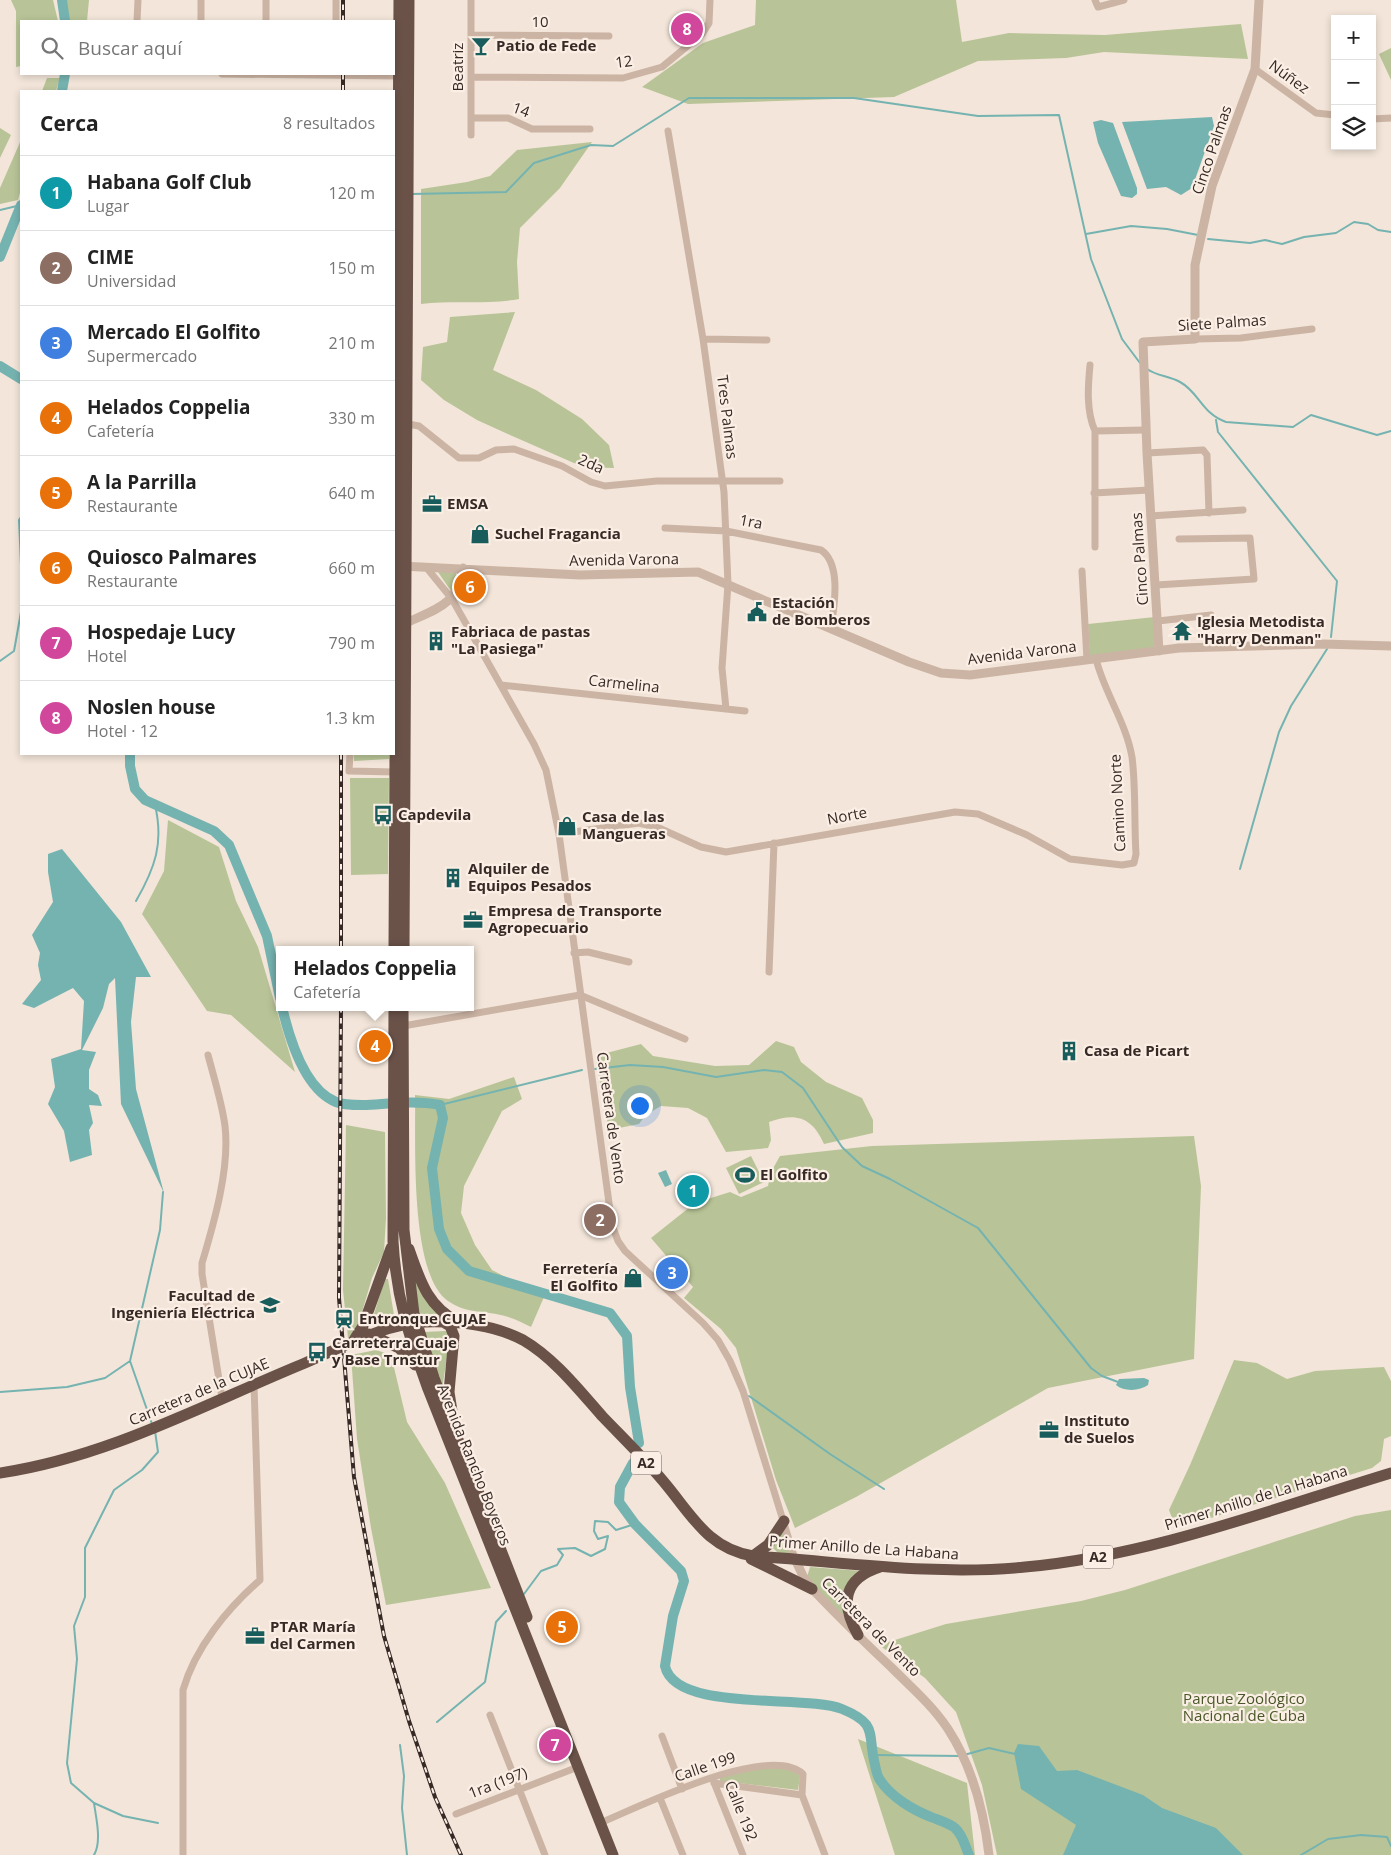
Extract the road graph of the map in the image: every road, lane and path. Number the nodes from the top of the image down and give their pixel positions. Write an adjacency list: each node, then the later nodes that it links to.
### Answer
1 (138, 0): 12 (street)
2 (201, 0): 13 (street)
3 (266, 0): 14 (street)
4 (336, 0): 15 (street)
5 (399, 0): 20 (highway)
6 (409, 0): 29 (highway)
7 (472, 0): 16 (street, Beatriz)
8 (710, 0): 21 (street, 12)
9 (1124, 0): 11 (street)
10 (1259, 0): 18 (street, Cinco Palmas)
11 (1096, 4)
12 (137, 20)
13 (201, 20)
14 (266, 20)
15 (336, 20)
16 (472, 35): 17 (street, 10); 21 (street, Beatriz)
17 (609, 36)
18 (1256, 69): 22 (street, Núñez); 32 (street, Cinco Palmas)
19 (336, 75): 20 (street)
20 (399, 76): 29 (highway)
21 (471, 77): 23 (street, Beatriz)
22 (1331, 115)
23 (471, 118): 26 (street, 14); 28 (street, Beatriz)
24 (1376, 118): 25 (street)
25 (1391, 118)
26 (590, 129)
27 (668, 131): 31 (street, Tres Palmas)
28 (471, 135)
29 (403, 187): 36 (highway)
30 (1312, 329): 32 (street, Siete Palmas)
31 (703, 339): 33 (street); 41 (street, Tres Palmas)
32 (1195, 339): 34 (street, Siete Palmas)
33 (767, 340)
34 (1144, 352): 37 (street, Cinco Palmas)
35 (1090, 365): 38 (street)
36 (398, 422): 41 (street, 2da); 44 (highway); 52 (highway)
37 (1146, 430): 38 (street); 39 (street, Cinco Palmas)
38 (1095, 431): 43 (street)
39 (1147, 453): 42 (street, Cinco Palmas); 46 (street)
40 (780, 481): 41 (street, 2da)
41 (722, 482): 49 (street, Tres Palmas)
42 (1149, 490): 43 (street); 47 (street, Cinco Palmas)
43 (1094, 493): 51 (street)
44 (395, 507)
45 (1243, 510): 46 (street)
46 (1209, 512): 47 (street)
47 (1150, 516): 58 (street, Cinco Palmas)
48 (665, 528): 49 (street, 1ra)
49 (726, 531): 57 (street, Tres Palmas); 63 (street, 1ra)
50 (1179, 539): 58 (street)
51 (1096, 547)
52 (406, 567): 53 (street, Avenida Varona); 55 (street, Avenida Varona); 62 (highway)
53 (426, 567): 54 (street, Avenida Varona); 59 (street, Carretera de Vento)
54 (463, 568): 57 (street, Avenida Varona); 59 (street)
55 (395, 569)
56 (1082, 571): 66 (street, Camino Norte)
57 (728, 584): 63 (street, Avenida Varona); 68 (street, Tres Palmas)
58 (1156, 585): 61 (street, Cinco Palmas)
59 (452, 598): 62 (street); 67 (street, Carretera de Vento)
60 (1212, 615): 61 (street)
61 (1158, 621): 65 (street, Cinco Palmas)
62 (406, 623): 77 (highway)
63 (831, 629): 66 (street, Avenida Varona)
64 (1391, 646): 65 (street, Avenida Varona)
65 (1159, 650): 66 (street, Avenida Varona)
66 (1092, 659): 75 (street, Camino Norte)
67 (501, 685): 68 (street, Carmelina); 73 (street, Carretera de Vento)
68 (726, 709): 69 (street, Carmelina)
69 (745, 711)
70 (350, 755): 72 (street)
71 (395, 755): 72 (highway)
72 (395, 772): 76 (highway)
73 (559, 834): 74 (street, Norte); 78 (street, Carretera de Vento)
74 (774, 843): 75 (street, Norte); 80 (street)
75 (1134, 863)
76 (394, 946)
77 (404, 946)
78 (574, 953): 79 (street); 81 (street, Carretera de Vento)
79 (629, 962)
80 (769, 972)
81 (580, 995): 84 (street); 85 (street); 103 (street, Carretera de Vento)
82 (394, 1011): 87 (highway, Avenida Rancho Boyeros)
83 (403, 1011): 84 (highway, Avenida Rancho Boyeros)
84 (404, 1026): 87 (highway, Avenida Rancho Boyeros)
85 (685, 1039)
86 (208, 1055): 99 (street)
87 (399, 1068): 88 (highway, Avenida Rancho Boyeros)
88 (399, 1231): 89 (highway); 91 (highway, Avenida Rancho Boyeros); 92 (highway)
89 (364, 1320): 94 (highway); 95 (highway)
90 (444, 1322): 91 (highway, Primer Anillo de La Habana / A2); 92 (highway, Primer Anillo de La Habana / A2); 96 (highway)
91 (410, 1324): 94 (highway, Carretera de la CUJAE); 98 (highway, Avenida Rancho Boyeros); 100 (highway, Avenida Rancho Boyeros)
92 (462, 1324): 93 (highway, Primer Anillo de La Habana / A2)
93 (476, 1326): 96 (highway); 104 (highway, Primer Anillo de La Habana / A2)
94 (372, 1336): 95 (highway, Carretera de la CUJAE); 98 (highway)
95 (352, 1343): 97 (highway, Carretera de la CUJAE)
96 (454, 1349): 100 (highway)
97 (254, 1384): 99 (highway, Carretera de la CUJAE); 120 (street)
98 (428, 1389): 112 (highway, Avenida Rancho Boyeros)
99 (222, 1398): 101 (highway, Carretera de la CUJAE)
100 (457, 1438): 119 (highway, Avenida Rancho Boyeros)
101 (0, 1473)
102 (1391, 1473): 107 (highway, Primer Anillo de La Habana / A2)
103 (784, 1521): 105 (highway); 106 (street, Carretera de Vento)
104 (740, 1554): 105 (highway, Primer Anillo de La Habana / A2); 108 (highway)
105 (754, 1556): 106 (highway, Primer Anillo de La Habana / A2)
106 (795, 1559): 107 (highway, Primer Anillo de La Habana / A2); 108 (street, Carretera de Vento)
107 (881, 1566): 109 (highway)
108 (812, 1589): 109 (street, Carretera de Vento)
109 (858, 1635): 127 (street, Carretera de Vento)
110 (490, 1715): 115 (street)
111 (662, 1736): 114 (street)
112 (578, 1767): 115 (street, 1ra (197)); 119 (highway, Avenida Rancho Boyeros)
113 (713, 1780): 114 (street, Calle 199); 116 (street, Calle 199); 116 (street, Calle 199); 125 (street, Calle 192)
114 (682, 1789): 117 (street, Calle 199)
115 (518, 1790): 118 (street, 1ra (197)); 121 (street)
116 (802, 1795): 126 (street)
117 (660, 1798): 119 (street, Calle 199); 124 (street)
118 (456, 1814)
119 (604, 1822): 122 (highway, Avenida Rancho Boyeros); 123 (highway, Avenida Rancho Boyeros)
120 (183, 1855)
121 (545, 1855)
122 (613, 1855)
123 (620, 1855)
124 (683, 1855)
125 (743, 1855)
126 (825, 1855)
127 (989, 1855)

